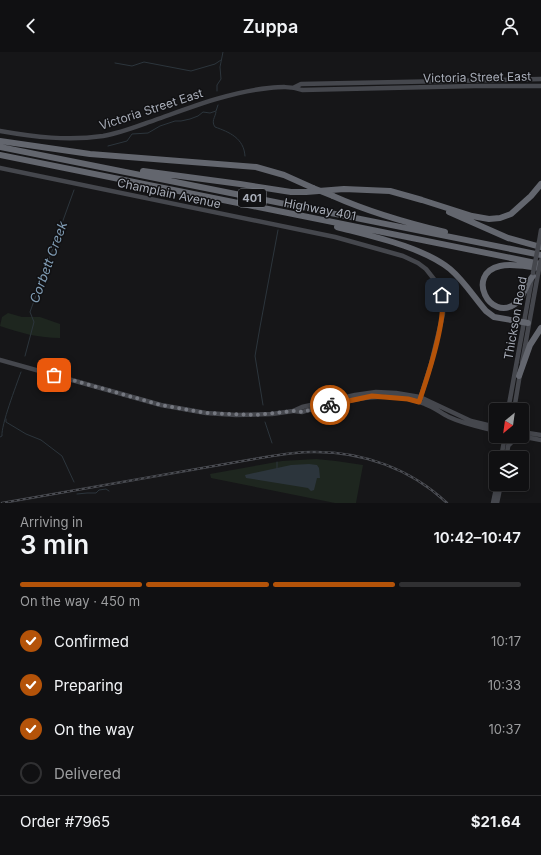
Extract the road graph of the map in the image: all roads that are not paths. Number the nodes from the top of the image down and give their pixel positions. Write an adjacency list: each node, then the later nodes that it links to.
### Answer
1 (519, 79): 2 (main road, Victoria Street East); 3 (main road); 5 (main road, Victoria Street East)
2 (541, 79)
3 (496, 86): 4 (main road, Victoria Street East); 5 (main road, Victoria Street East)
4 (541, 86)
5 (295, 87): 6 (main road, Victoria Street East)
6 (0, 131)
7 (0, 141): 17 (highway, bridge)
8 (0, 147): 10 (highway, Highway 401 / 401)
9 (0, 156): 14 (highway, Highway 401 / 401)
10 (104, 167): 13 (highway); 17 (highway, Highway 401 / 401)
11 (0, 168): 26 (main road, Champlain Avenue)
12 (541, 184): 13 (highway)
13 (422, 200): 16 (highway)
14 (258, 208): 20 (highway, Highway 401 / 401); 22 (highway)
15 (541, 230): 16 (main road, Thickson Road)
16 (540, 245): 21 (main road, Thickson Road, bridge)
17 (505, 248): 18 (highway, Highway 401 / 401)
18 (541, 255)
19 (541, 260): 21 (main road, Thickson Road, bridge)
20 (541, 264)
21 (536, 273): 21 (highway); 22 (main road, Thickson Road)
22 (526, 323): 25 (main road, Thickson Road); 27 (main road, Thickson Road)
23 (541, 328): 25 (highway)
24 (0, 360): 26 (main road)
25 (520, 376): 28 (main road, Thickson Road)
26 (420, 400): 29 (main road)
27 (509, 403)
28 (515, 403)
29 (489, 427)
30 (529, 433): 31 (main road)
31 (541, 435)
32 (529, 438): 33 (main road)
33 (541, 440)
34 (509, 443): 36 (main road)
35 (511, 443): 36 (main road)
36 (508, 446): 37 (main road)
37 (507, 451)
38 (496, 491): 40 (main road)
39 (500, 491): 41 (main road)
40 (493, 503)
41 (497, 503)

